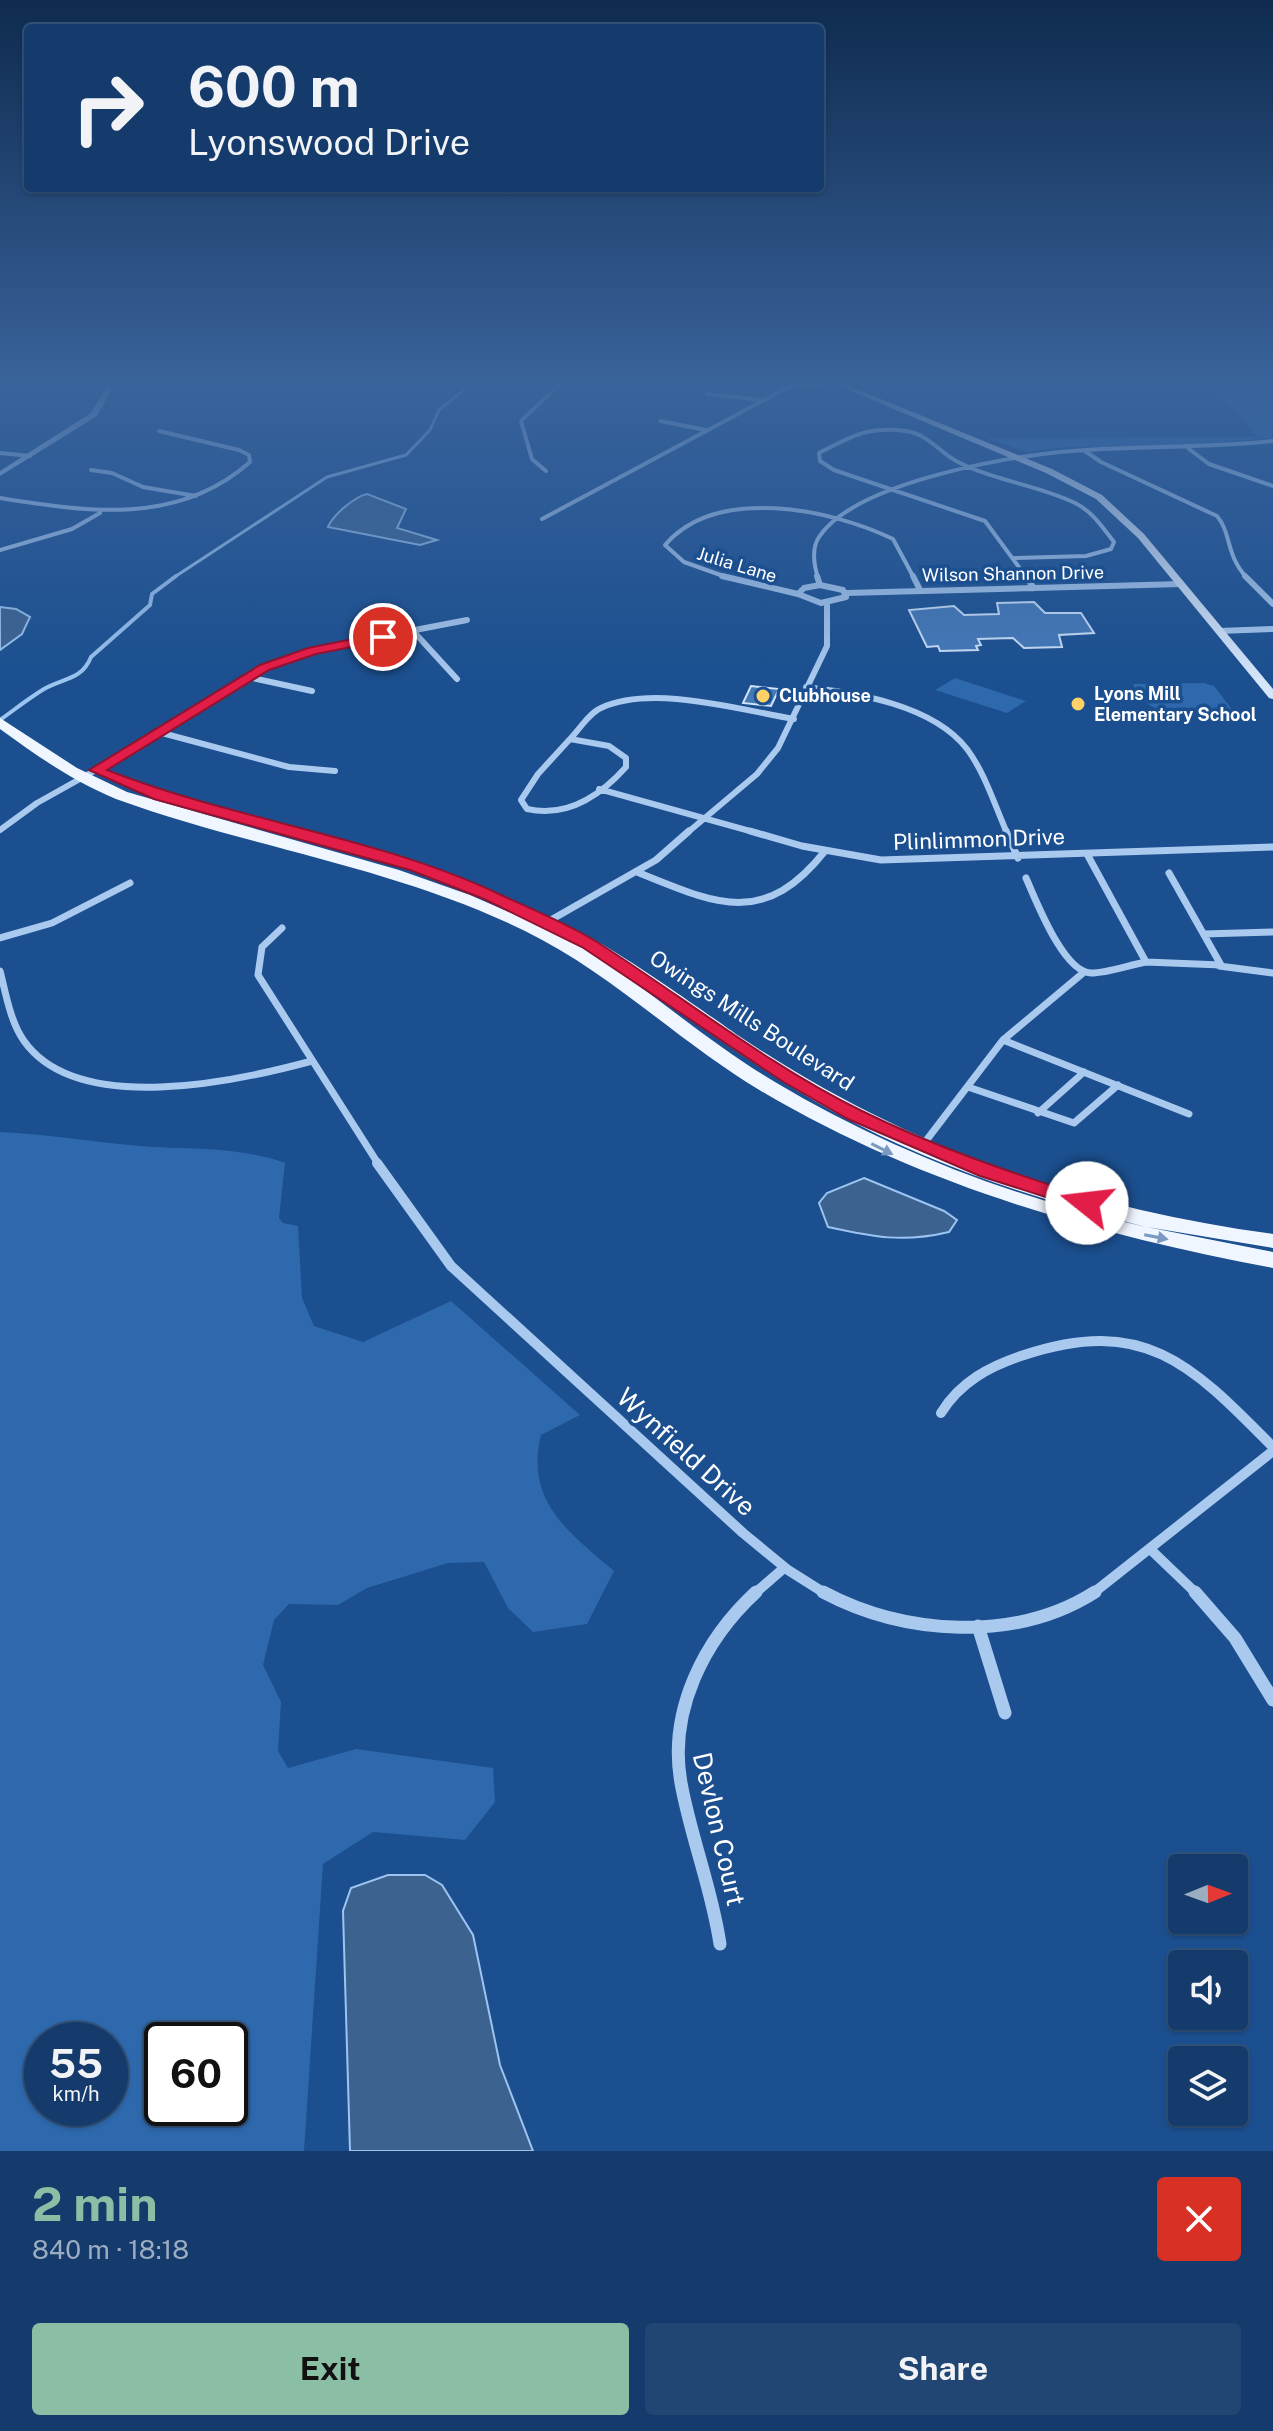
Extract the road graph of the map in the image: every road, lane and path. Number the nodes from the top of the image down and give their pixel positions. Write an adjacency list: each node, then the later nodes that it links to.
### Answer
1 (131, 481): 10 (street)
2 (221, 481): 10 (street)
3 (612, 481): 13 (street)
4 (869, 481): 9 (street)
5 (923, 481): 9 (street)
6 (1010, 481): 16 (street)
7 (1071, 481): 17 (main road)
8 (1141, 481): 24 (street)
9 (892, 489): 14 (street); 16 (street)
10 (197, 496): 12 (street)
11 (0, 498): 12 (street)
12 (100, 513): 15 (street)
13 (542, 519)
14 (833, 520): 18 (street); 20 (street); 22 (street, Julia Lane)
15 (0, 550)
16 (1014, 558): 19 (street)
17 (1181, 584): 19 (street, Wilson Shannon Drive); 27 (main road)
18 (820, 585): 21 (street); 22 (street)
19 (1034, 588): 20 (street, Wilson Shannon Drive)
20 (920, 590): 21 (street, Wilson Shannon Drive)
21 (846, 593): 23 (street)
22 (798, 594): 23 (street)
23 (827, 603): 31 (street)
24 (1273, 604)
25 (467, 620): 28 (street)
26 (1273, 629): 27 (street)
27 (1219, 631): 33 (main road)
28 (414, 632): 29 (street); 30 (street)
29 (248, 677): 32 (street); 37 (street)
30 (457, 679)
31 (806, 687): 35 (street); 47 (street)
32 (312, 691)
33 (1273, 696)
34 (0, 707): 36 (main road, Owings Mills Boulevard)
35 (794, 719): 38 (street); 42 (street)
36 (12, 725): 40 (main road, Owings Mills Boulevard)
37 (162, 733): 39 (street); 40 (street)
38 (570, 739): 41 (street); 41 (street)
39 (335, 771)
40 (89, 774): 43 (street); 52 (main road, Owings Mills Boulevard)
41 (599, 789): 42 (street, Plinlimmon Drive)
42 (708, 819): 45 (street, Plinlimmon Drive); 48 (street)
43 (0, 830)
44 (1273, 847): 46 (street, Plinlimmon Drive)
45 (825, 851): 47 (street, Plinlimmon Drive); 48 (street)
46 (1087, 854): 47 (street, Plinlimmon Drive); 57 (street)
47 (1018, 858)
48 (637, 872): 52 (street)
49 (1169, 873): 55 (street)
50 (1026, 878): 60 (street)
51 (130, 883): 56 (street)
52 (542, 925): 70 (main road, Owings Mills Boulevard); 72 (main road, Owings Mills Boulevard, one-way to 72)
53 (282, 928): 64 (street, Wynfield Drive)
54 (1273, 932): 55 (street)
55 (1204, 934): 58 (street)
56 (0, 938)
57 (1146, 962): 58 (street); 60 (street)
58 (1219, 966): 61 (street)
59 (0, 971): 64 (street)
60 (1083, 973): 63 (street)
61 (1270, 973): 62 (street)
62 (1273, 982)
63 (1003, 1040): 65 (street); 67 (street)
64 (312, 1061): 76 (street, Wynfield Drive)
65 (1084, 1072): 66 (street); 68 (street)
66 (1118, 1085): 68 (street); 69 (street)
67 (968, 1087): 68 (street); 70 (street)
68 (1038, 1113)
69 (1189, 1114)
70 (922, 1146): 71 (main road, Owings Mills Boulevard)
71 (1273, 1241)
72 (1273, 1260)
73 (941, 1413): 74 (street)
74 (1273, 1449): 75 (street, Wynfield Drive)
75 (1150, 1549): 77 (street, Wynfield Drive); 78 (street)
76 (784, 1568): 77 (street, Wynfield Drive); 80 (street, Devlon Court)
77 (978, 1626): 79 (street)
78 (1273, 1700)
79 (1005, 1713)
80 (720, 1944)

